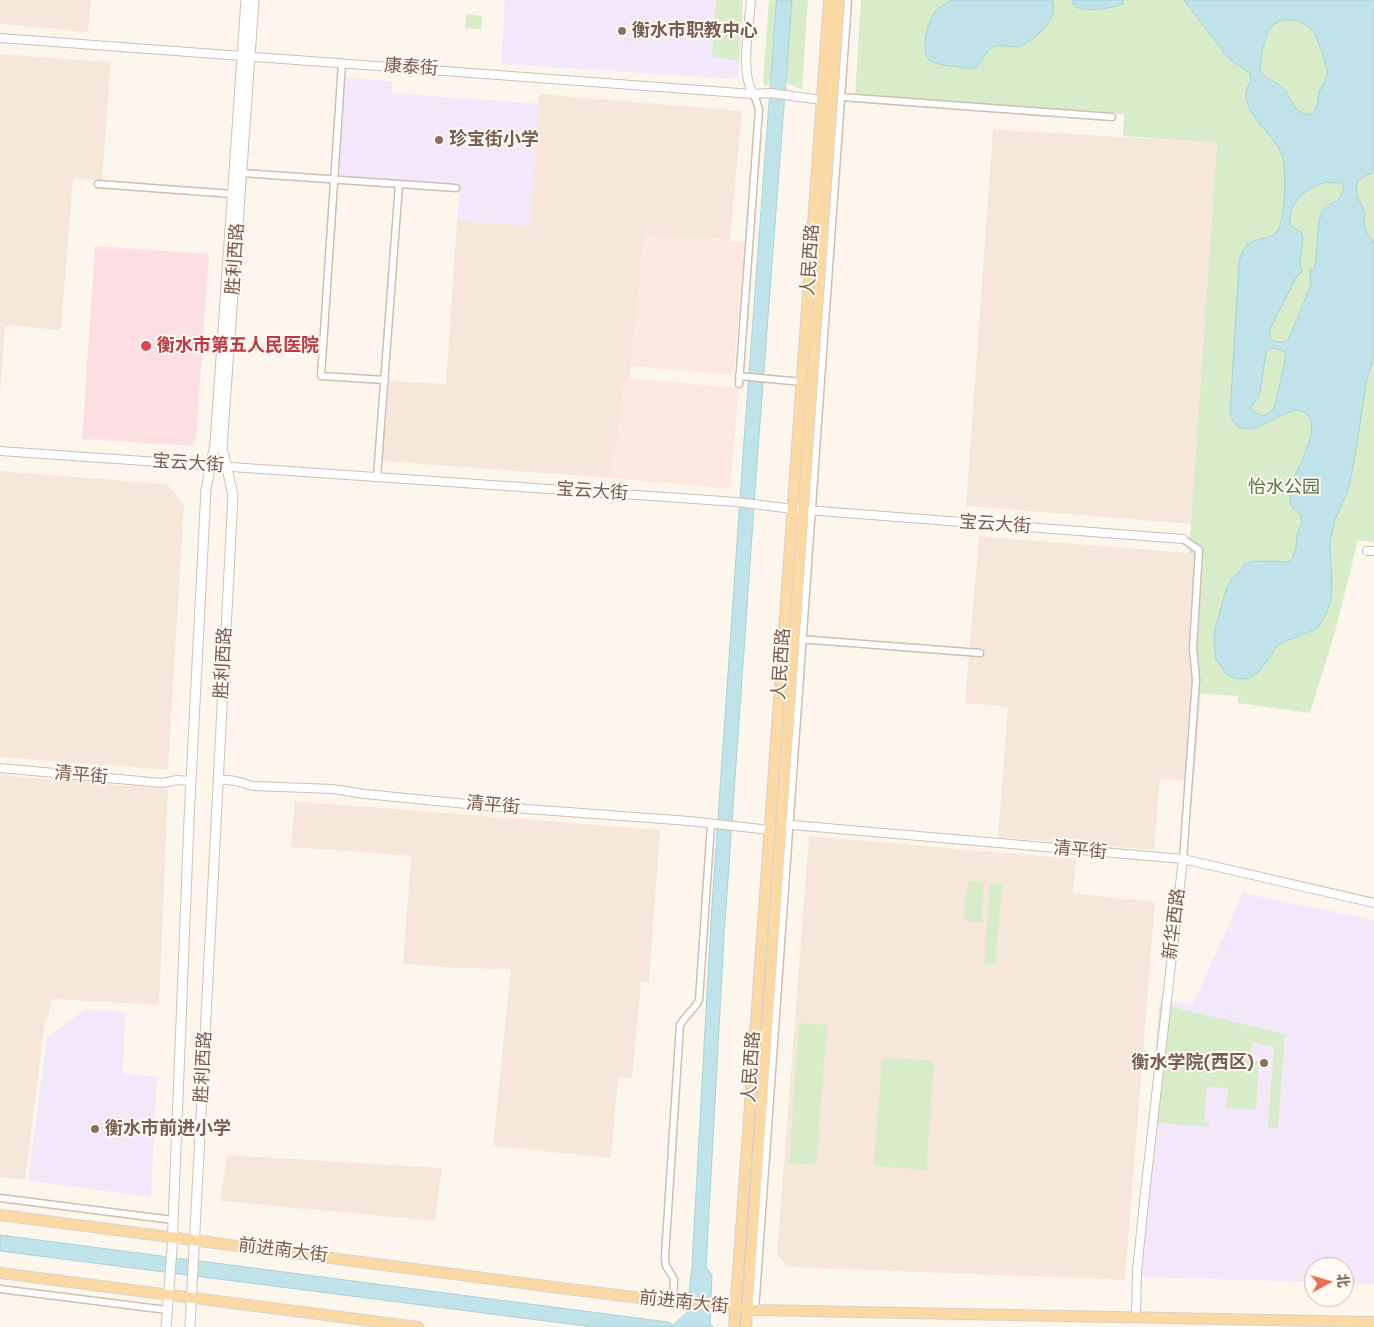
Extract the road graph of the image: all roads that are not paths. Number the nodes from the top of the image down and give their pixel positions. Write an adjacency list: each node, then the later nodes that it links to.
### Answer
1 (246, 0): 8 (main road, 胜利西路)
2 (254, 0): 8 (main road, 胜利西路)
3 (751, 0): 10 (street)
4 (830, 0): 12 (main road, 人民西路)
5 (839, 0): 28 (main road, 人民西路)
6 (848, 0): 11 (street)
7 (0, 38): 8 (street, 康泰街)
8 (246, 56): 9 (street, 康泰街); 14 (main road, 胜利西路); 19 (main road, 胜利西路)
9 (342, 63): 10 (street, 康泰街); 15 (street)
10 (753, 94): 12 (street, 康泰街); 20 (street)
11 (841, 97): 13 (street); 28 (street)
12 (822, 100): 22 (main road, 人民西路)
13 (1112, 117)
14 (242, 173): 15 (street); 26 (main road, 胜利西路)
15 (334, 179): 17 (street); 21 (street)
16 (98, 184): 19 (street)
17 (399, 184): 18 (street); 21 (street)
18 (456, 188)
19 (232, 194): 25 (main road, 胜利西路)
20 (742, 376): 22 (street); 23 (street)
21 (385, 380): 27 (street)
22 (802, 382): 28 (main road, 人民西路)
23 (738, 384)
24 (0, 450): 25 (street, 宝云大街)
25 (210, 466): 26 (street, 宝云大街); 34 (main road, 胜利西路)
26 (227, 467): 27 (street, 宝云大街); 33 (main road, 胜利西路)
27 (378, 477): 28 (street, 宝云大街)
28 (802, 510): 29 (street, 宝云大街); 30 (main road, 人民西路); 37 (main road, 人民西路)
29 (1183, 539): 38 (street, 新华西路)
30 (798, 639): 31 (street); 36 (main road, 人民西路)
31 (980, 653)
32 (0, 768): 34 (street, 清平街)
33 (218, 779): 35 (street, 清平街); 44 (main road, 胜利西路)
34 (191, 781): 42 (main road, 胜利西路)
35 (714, 824): 37 (street, 清平街); 49 (street)
36 (785, 825): 38 (street, 清平街); 51 (main road, 人民西路)
37 (770, 830): 52 (main road, 人民西路)
38 (1183, 859): 39 (street, 清平街); 53 (street, 新华西路)
39 (1374, 903)
40 (0, 1198): 42 (street)
41 (0, 1215): 43 (main road, 前进南大街)
42 (173, 1220): 43 (main road, 胜利西路)
43 (172, 1237): 44 (main road, 前进南大街); 47 (main road, 胜利西路)
44 (195, 1245): 48 (main road, 胜利西路); 49 (main road, 前进南大街)
45 (0, 1273): 47 (main road)
46 (0, 1288): 50 (street)
47 (168, 1295): 48 (main road); 50 (main road, 胜利西路)
48 (192, 1298): 56 (main road, 胜利西路); 57 (main road)
49 (675, 1302): 52 (main road, 前进南大街)
50 (167, 1310): 55 (main road, 胜利西路)
51 (748, 1316): 52 (main road, 前进南大街); 53 (main road, 前进南大街)
52 (734, 1317)
53 (1136, 1317): 54 (main road, 前进南大街)
54 (1374, 1322)
55 (166, 1327)
56 (190, 1327)
57 (418, 1327)

